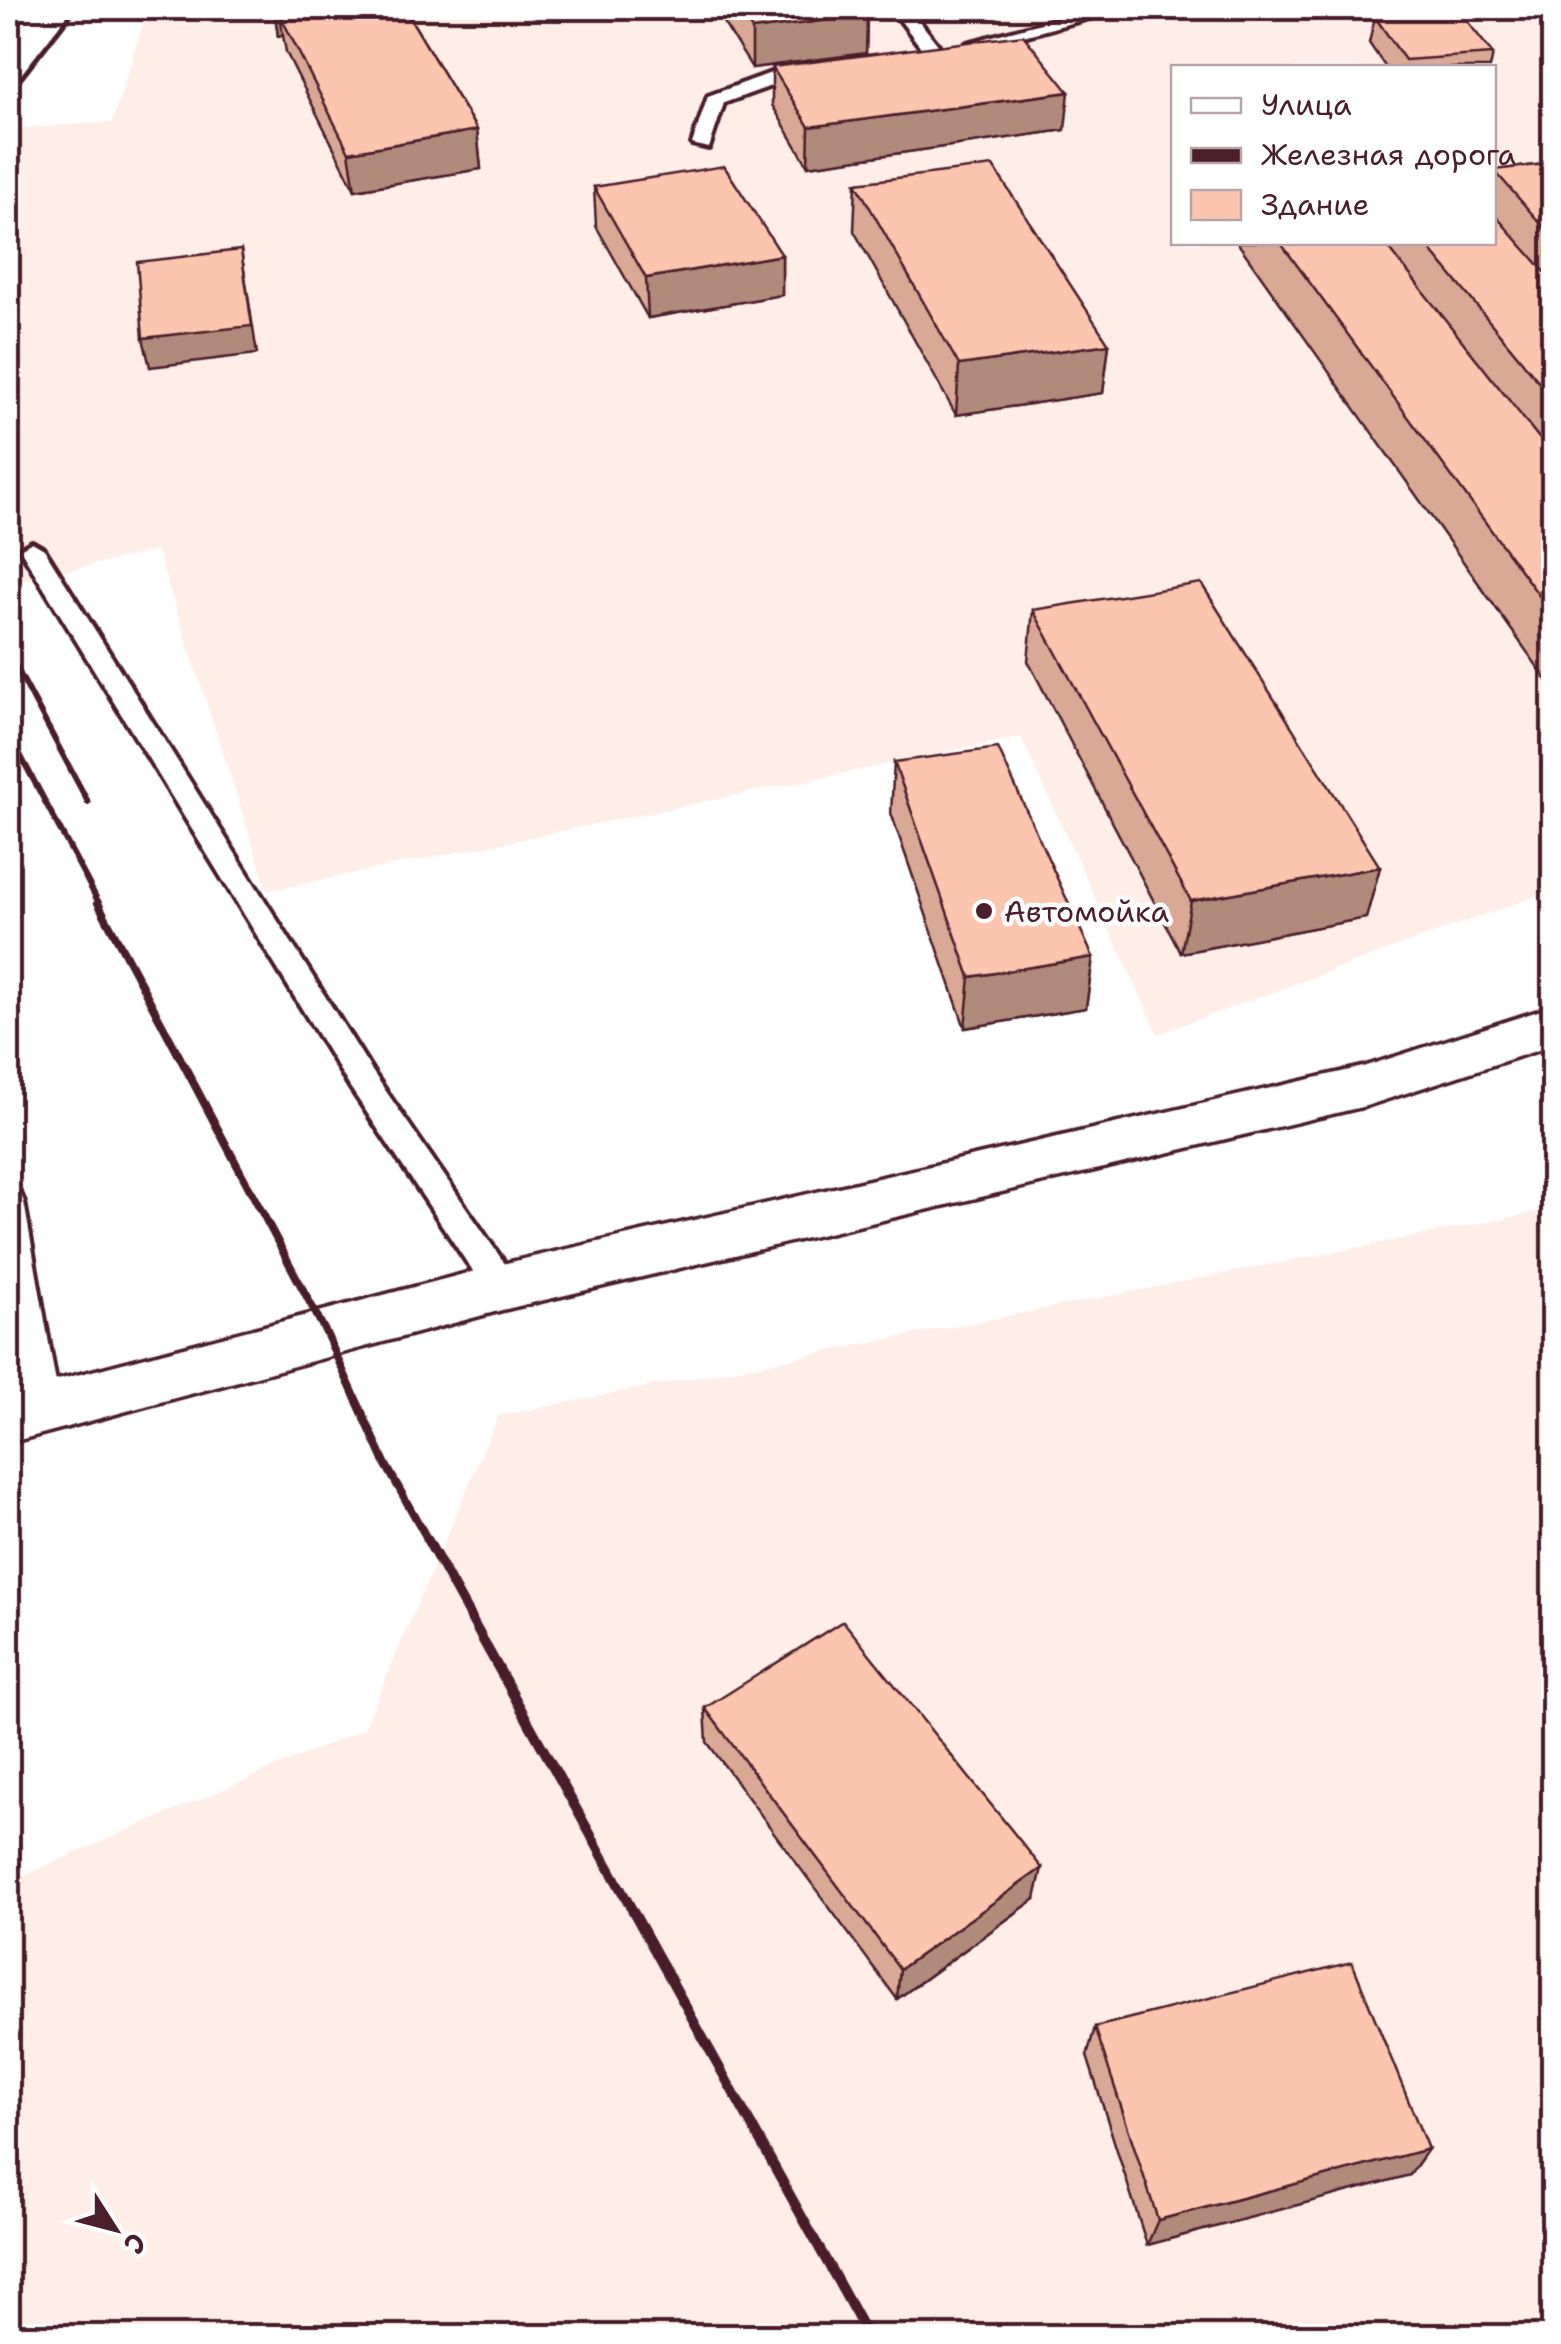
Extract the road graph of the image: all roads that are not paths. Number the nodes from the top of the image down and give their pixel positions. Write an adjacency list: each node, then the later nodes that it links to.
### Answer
1 (900, 8): 2 (lane)
2 (1117, 8)
3 (836, 67): 4 (lane)
4 (702, 144)
5 (32, 550): 8 (lane)
6 (1554, 1025): 8 (main road)
7 (8, 1202): 9 (lane)
8 (502, 1287): 9 (main road)
9 (25, 1412)

